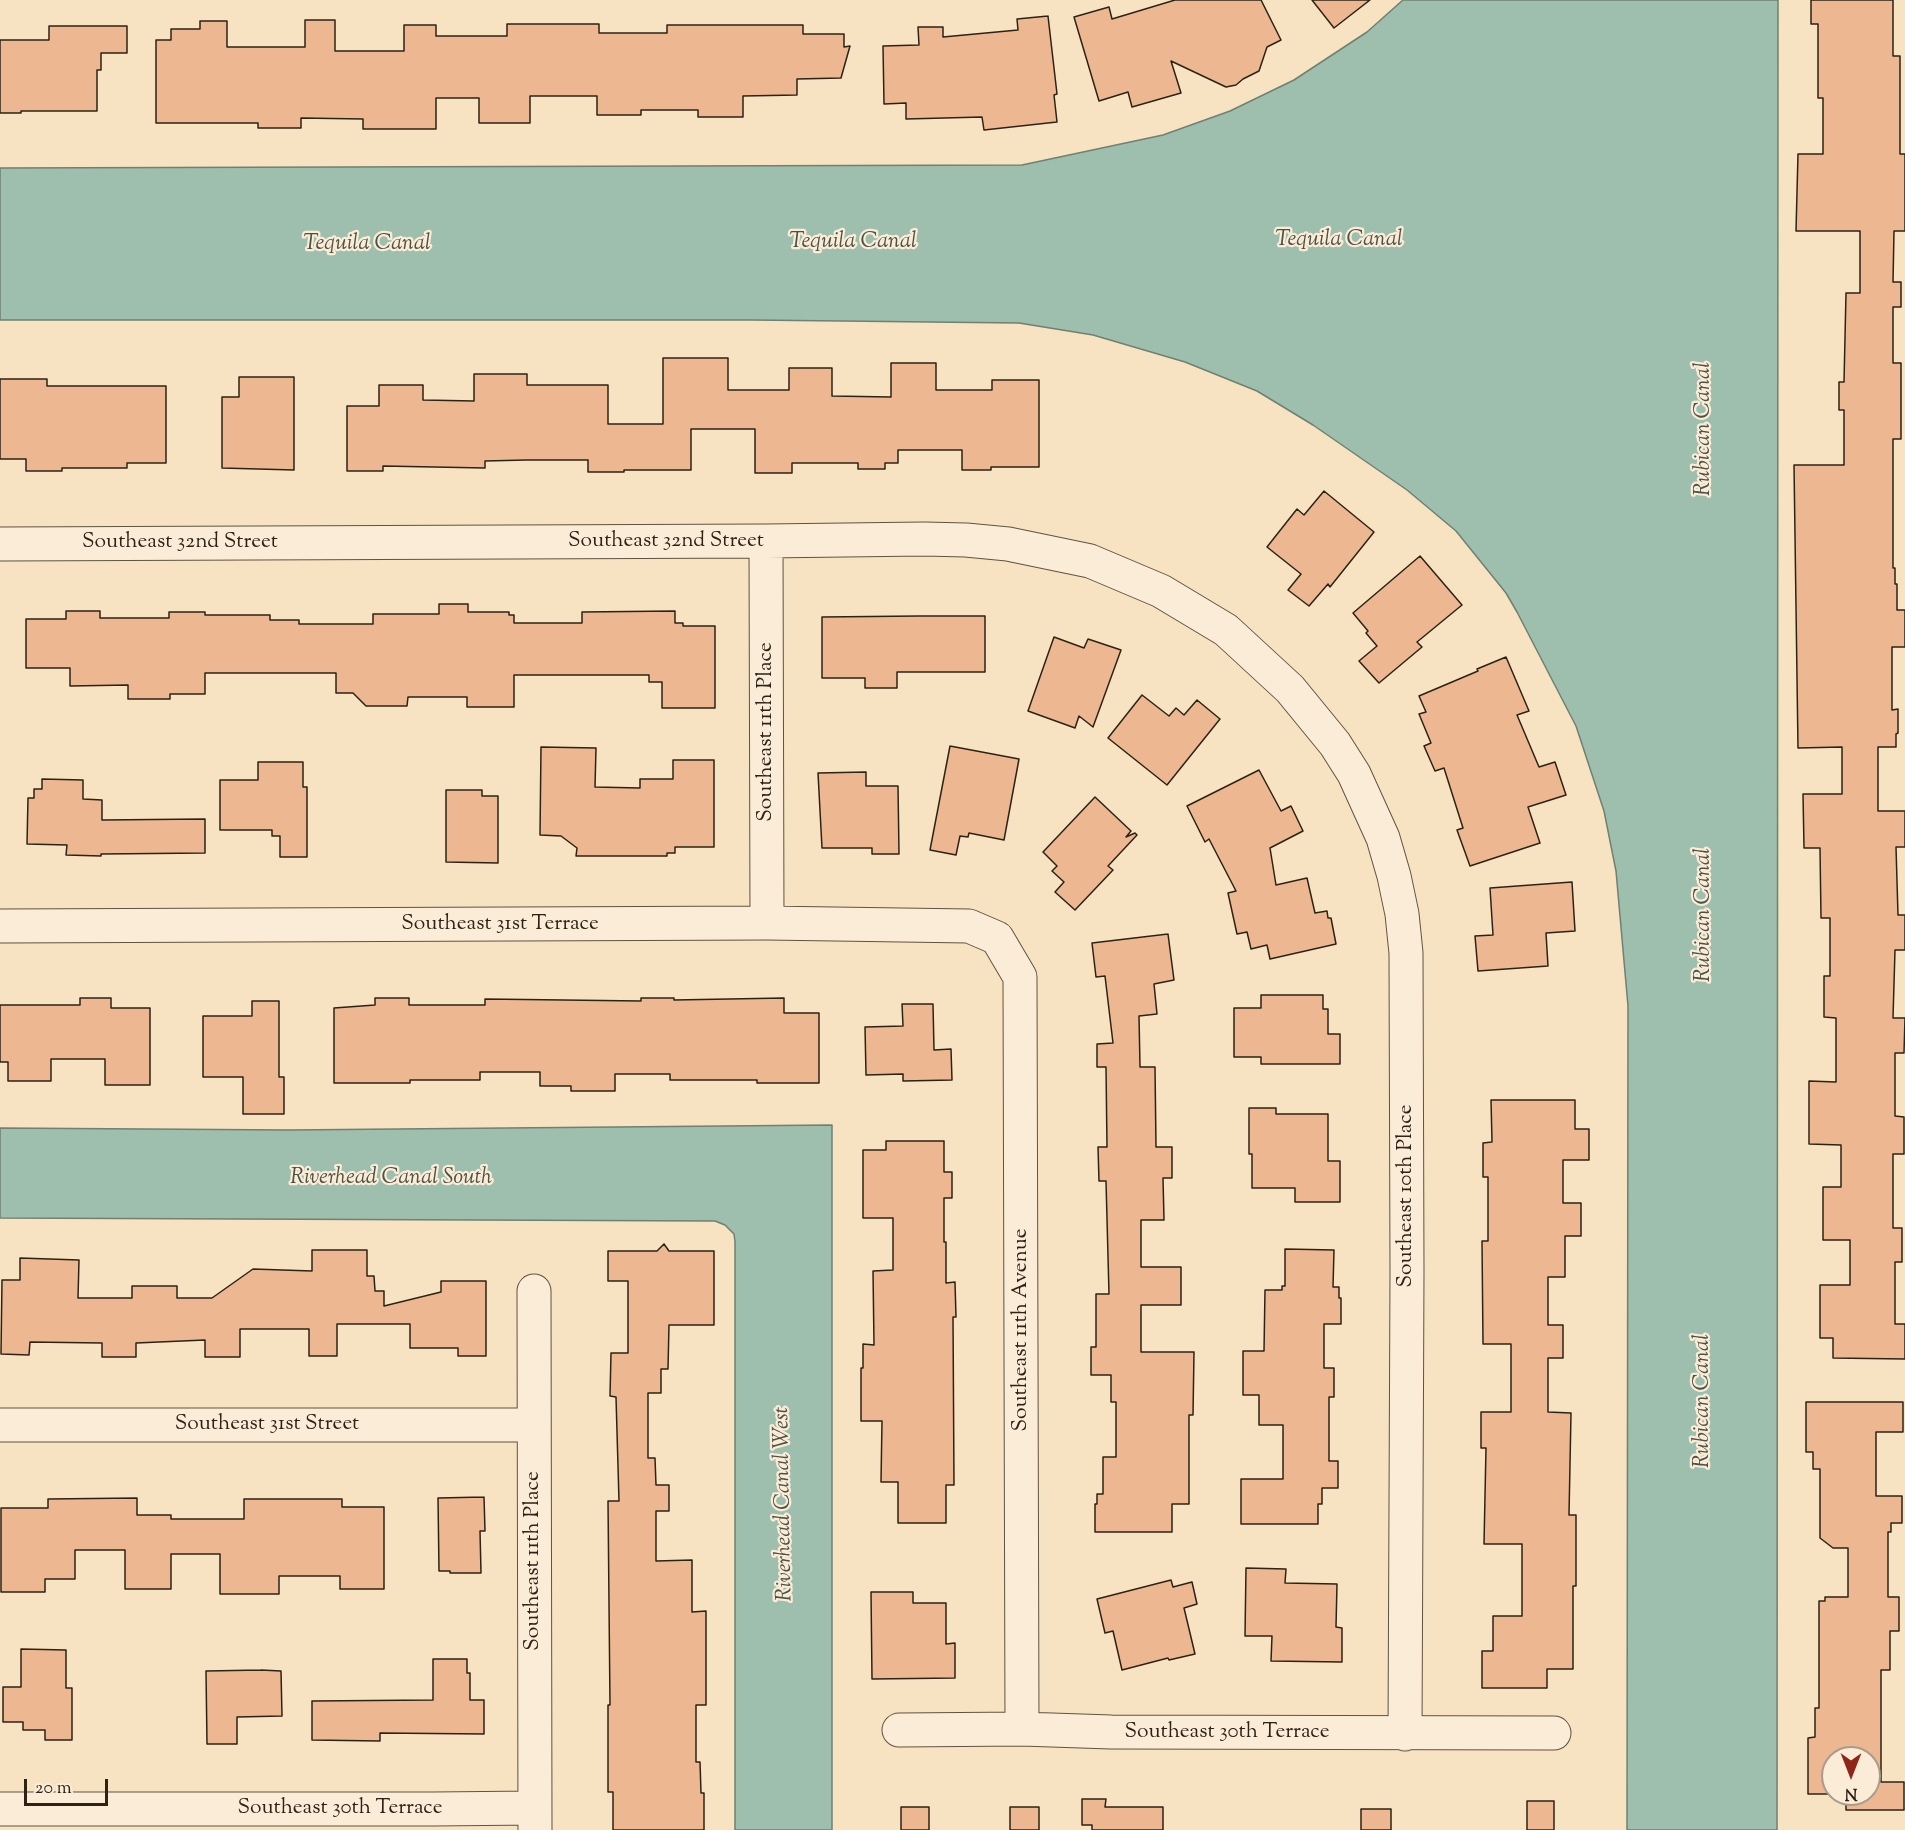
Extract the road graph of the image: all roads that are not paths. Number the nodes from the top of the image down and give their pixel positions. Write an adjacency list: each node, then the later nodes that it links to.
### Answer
1 (766, 541): 2 (street, Southeast 32nd Street); 3 (street, Southeast 32nd Street); 4 (street, Southeast 11th Place)
2 (0, 543)
3 (1290, 689): 13 (street, Southeast 10th Place)
4 (767, 923): 5 (street, Southeast 31st Terrace); 6 (street, Southeast 31st Terrace)
5 (0, 926)
6 (997, 938): 10 (street, Southeast 11th Avenue)
7 (534, 1291): 9 (street, Southeast 11th Place)
8 (0, 1425): 9 (street, Southeast 31st Street)
9 (534, 1425): 15 (street, Southeast 11th Place)
10 (1022, 1729): 11 (street, Southeast 30th Terrace); 13 (street, Southeast 30th Terrace)
11 (899, 1730)
12 (1554, 1733): 13 (street, Southeast 30th Terrace)
13 (1405, 1734)
14 (0, 1809): 15 (street, Southeast 30th Terrace)
15 (535, 1819)

